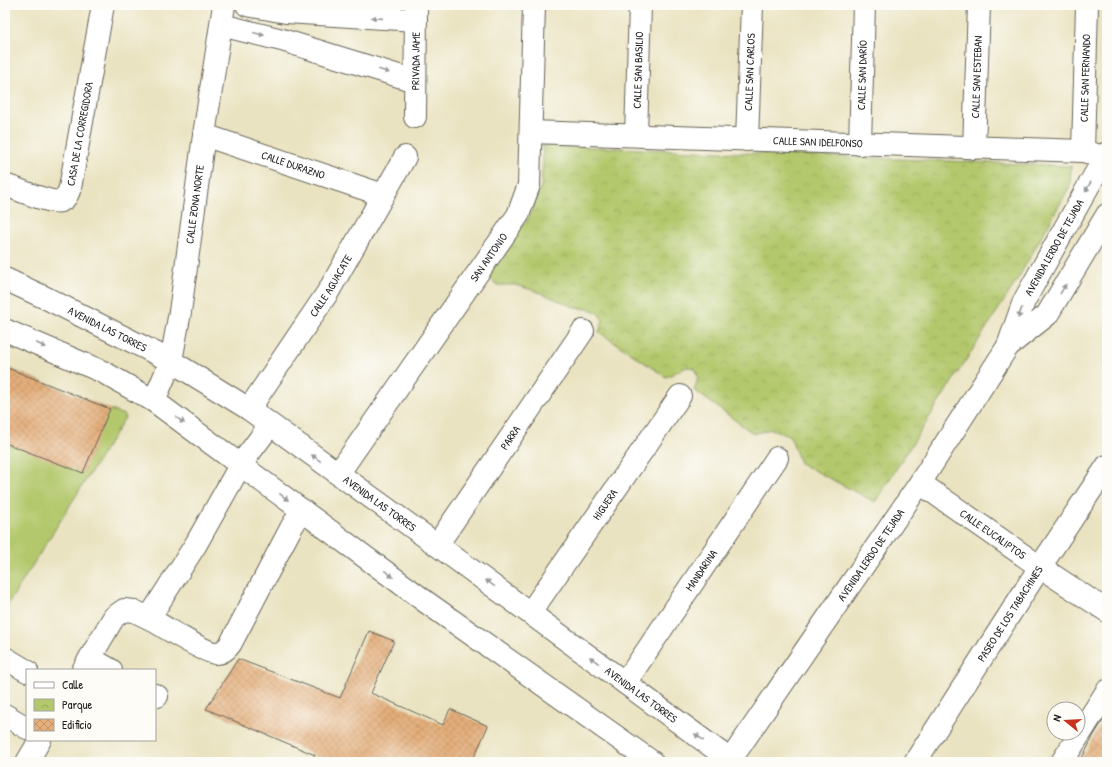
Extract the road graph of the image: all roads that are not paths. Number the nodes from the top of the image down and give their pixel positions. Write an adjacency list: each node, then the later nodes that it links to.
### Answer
1 (103, 5): 24 (street, CASA DE LA CORREGIDORA)
2 (248, 5): 9 (street)
3 (534, 5): 15 (street, SAN ANTONIO)
4 (640, 5): 17 (street, CALLE SAN BASILIO)
5 (752, 5): 18 (street, CALLE SAN CARLOS)
6 (864, 5): 19 (street, CALLE SAN DARÍO)
7 (979, 5): 20 (street, CALLE SAN ESTEBAN)
8 (1087, 5): 21 (street, CALLE SAN FERNANDO)
9 (286, 12): 10 (street, one-way to 9); 12 (street)
10 (416, 13): 13 (street, PRIVADA JAME)
11 (222, 15): 12 (street, one-way to 12); 16 (street, CALLE ZONA NORTE)
12 (282, 40): 13 (street, one-way to 13)
13 (415, 81): 14 (street, PRIVADA JAME)
14 (415, 117)
15 (531, 132): 17 (street, CALLE SAN IDELFONSO); 39 (street, SAN ANTONIO)
16 (204, 135): 25 (street, CALLE DURAZNO); 31 (street, CALLE ZONA NORTE)
17 (636, 135): 18 (street, CALLE SAN IDELFONSO)
18 (747, 140): 19 (street, CALLE SAN IDELFONSO)
19 (860, 144): 20 (street, CALLE SAN IDELFONSO)
20 (974, 148): 21 (street, CALLE SAN IDELFONSO)
21 (1083, 151): 22 (street, CALLE SAN IDELFONSO)
22 (1106, 155): 30 (street, AVENIDA LERDO DE TEJADA, one-way to 30)
23 (405, 157): 25 (street, CALLE AGUACATE)
24 (5, 185)
25 (382, 195): 34 (street, CALLE AGUACATE)
26 (1107, 215): 30 (street, AVENIDA LERDO DE TEJADA, one-way to 26)
27 (5, 279): 31 (street, AVENIDA LAS TORRES)
28 (5, 330): 33 (street, one-way to 33)
29 (583, 331): 42 (street, PARRA)
30 (1008, 346): 40 (street, AVENIDA LERDO DE TEJADA)
31 (171, 361): 33 (street, CALLE ZONA NORTE); 34 (street, AVENIDA LAS TORRES)
32 (680, 396): 45 (street, HIGUERA)
33 (154, 401): 37 (street, one-way to 37)
34 (249, 409): 35 (street, AVENIDA LAS TORRES)
35 (270, 425): 37 (street); 39 (street, AVENIDA LAS TORRES, one-way to 35)
36 (777, 458): 51 (street, MANDARINA)
37 (241, 464): 41 (street, one-way to 41); 46 (street)
38 (1107, 466): 43 (street, PASEO DE LOS TABACHINES)
39 (338, 474): 42 (street, AVENIDA LAS TORRES)
40 (920, 483): 43 (street, CALLE EUCALIPTOS); 57 (street, AVENIDA LERDO DE TEJADA)
41 (302, 510): 46 (street); 58 (street, one-way to 58)
42 (437, 545): 45 (street, AVENIDA LAS TORRES, one-way to 42)
43 (1040, 567): 44 (street, CALLE EUCALIPTOS); 59 (street, PASEO DE LOS TABACHINES)
44 (1107, 610)
45 (530, 613): 51 (street, AVENIDA LAS TORRES, one-way to 45)
46 (149, 618): 48 (street)
47 (5, 658): 50 (street)
48 (86, 664): 49 (street)
49 (107, 669)
50 (26, 670)
51 (626, 683): 57 (street, AVENIDA LAS TORRES, one-way to 51)
52 (1107, 691): 60 (street)
53 (5, 716): 54 (street)
54 (26, 727)
55 (40, 741): 56 (street)
56 (30, 761)
57 (731, 761)
58 (652, 762)
59 (915, 762)
60 (1062, 762)

